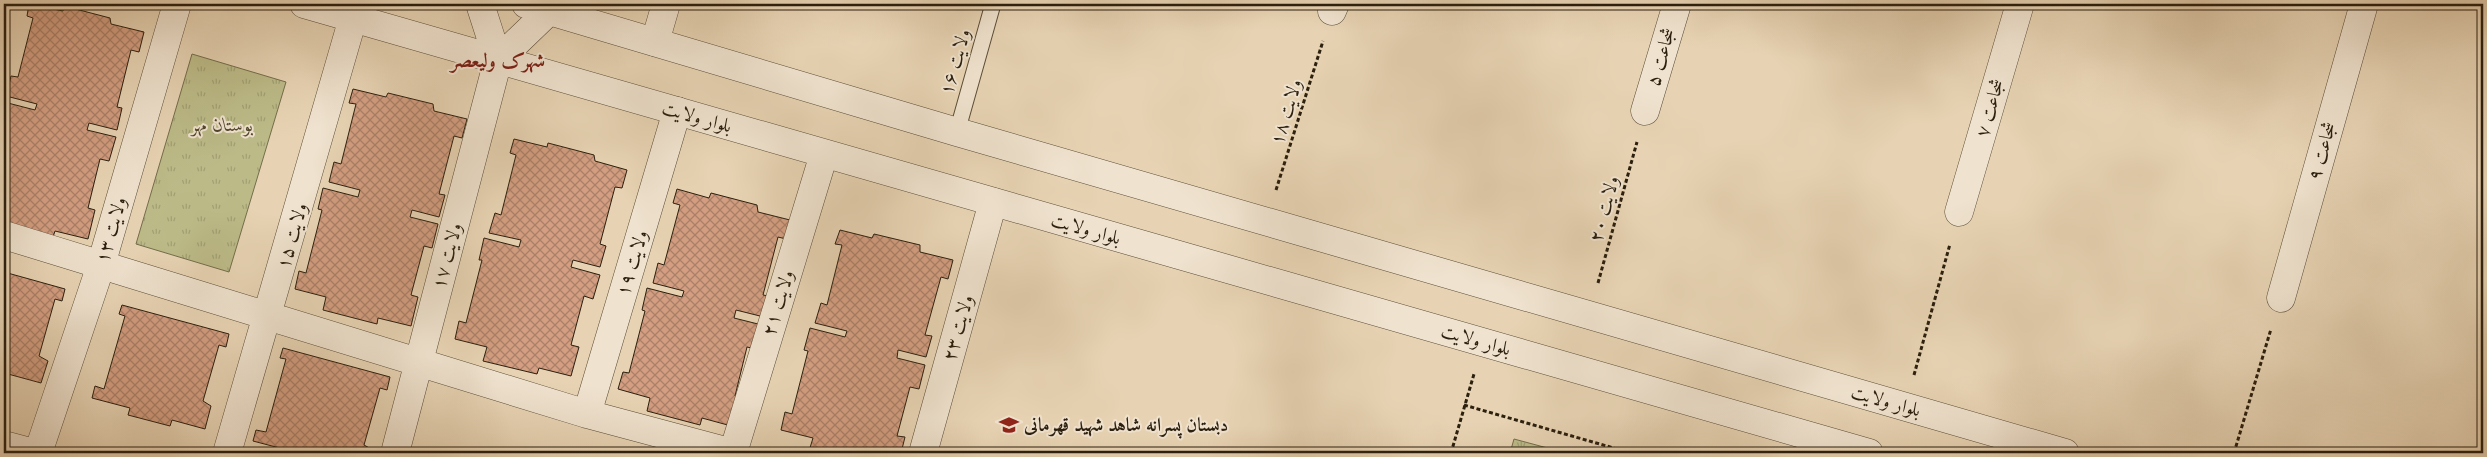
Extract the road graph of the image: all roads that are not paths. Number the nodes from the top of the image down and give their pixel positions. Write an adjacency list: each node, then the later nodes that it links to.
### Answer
1 (178, 4): 20 (street, ولایت ۱۳)
2 (304, 4): 10 (street, بلوار ولایت)
3 (480, 4): 12 (street)
4 (666, 4): 11 (street)
5 (993, 4): 15 (lane, ولایت ۱۶)
6 (1676, 4): 13 (street, شجاعت ۵)
7 (2020, 4): 18 (street, شجاعت ۷)
8 (2364, 4): 21 (street, شجاعت ۹)
9 (542, 6): 11 (street, بلوار ولایت); 12 (street)
10 (353, 18): 12 (street, بلوار ولایت); 22 (street, ولایت ۱۵)
11 (655, 42): 15 (street, بلوار ولایت)
12 (498, 60): 14 (street, بلوار ولایت); 23 (street, ولایت ۱۷)
13 (1645, 111)
14 (677, 112): 16 (street, بلوار ولایت); 24 (street, ولایت ۱۹)
15 (957, 132): 33 (street, بلوار ولایت)
16 (824, 154): 17 (street, بلوار ولایت); 30 (street, ولایت ۲۱)
17 (993, 202): 31 (street, ولایت ۲۳); 32 (street, بلوار ولایت)
18 (1959, 212)
19 (4, 235): 20 (street)
20 (101, 265): 22 (street); 27 (street, ولایت ۱۳)
21 (2281, 298)
22 (269, 316): 23 (street); 28 (street, ولایت ۱۵)
23 (419, 363): 24 (street); 29 (street, ولایت ۱۷)
24 (587, 414): 30 (street)
25 (4, 445): 26 (street)
26 (34, 453)
27 (38, 453)
28 (228, 453)
29 (395, 453)
30 (732, 453)
31 (923, 453)
32 (1869, 453)
33 (2065, 453)

